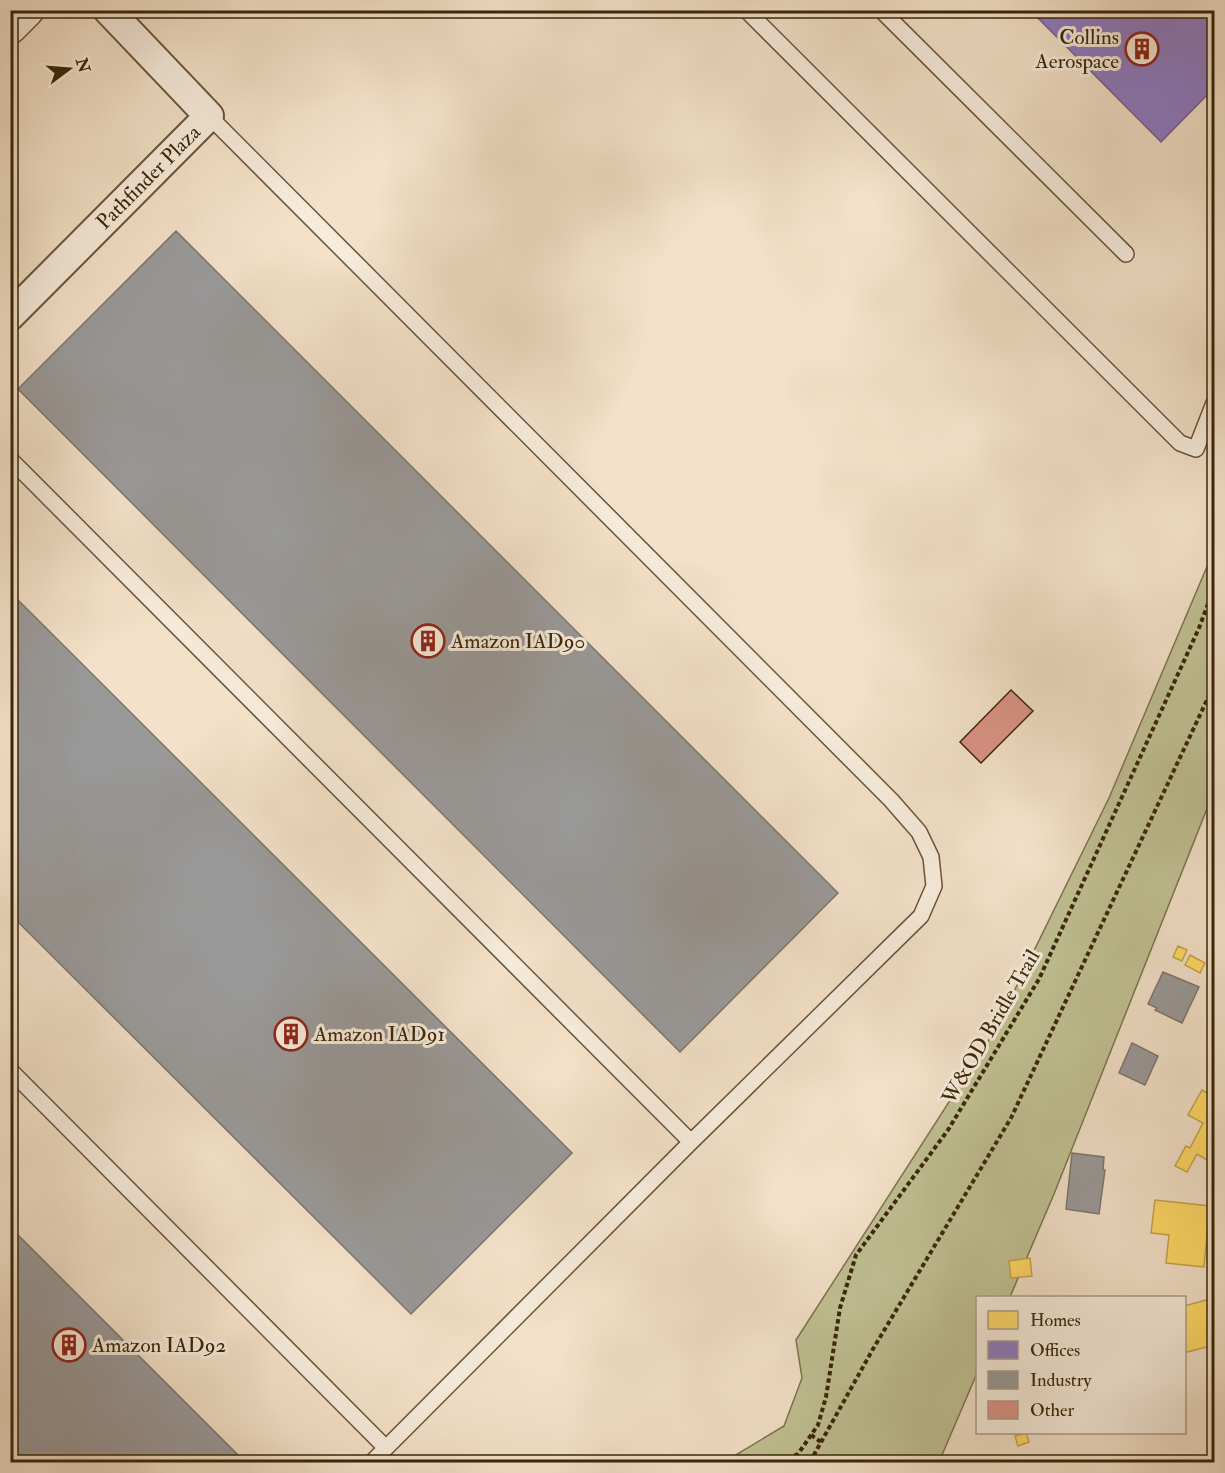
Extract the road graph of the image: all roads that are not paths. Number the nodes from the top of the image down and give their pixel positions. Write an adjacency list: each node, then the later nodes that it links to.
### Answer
1 (27, 10): 5 (street)
2 (108, 10): 6 (street, Pathfinder Plaza)
3 (746, 10): 9 (lane)
4 (880, 10): 7 (lane)
5 (10, 27)
6 (209, 116): 8 (street, Pathfinder Plaza); 12 (lane)
7 (1126, 254)
8 (10, 316)
9 (1215, 403)
10 (10, 459): 12 (lane)
11 (10, 1070): 13 (lane)
12 (691, 1142): 13 (lane)
13 (386, 1448): 14 (lane)
14 (372, 1462)

